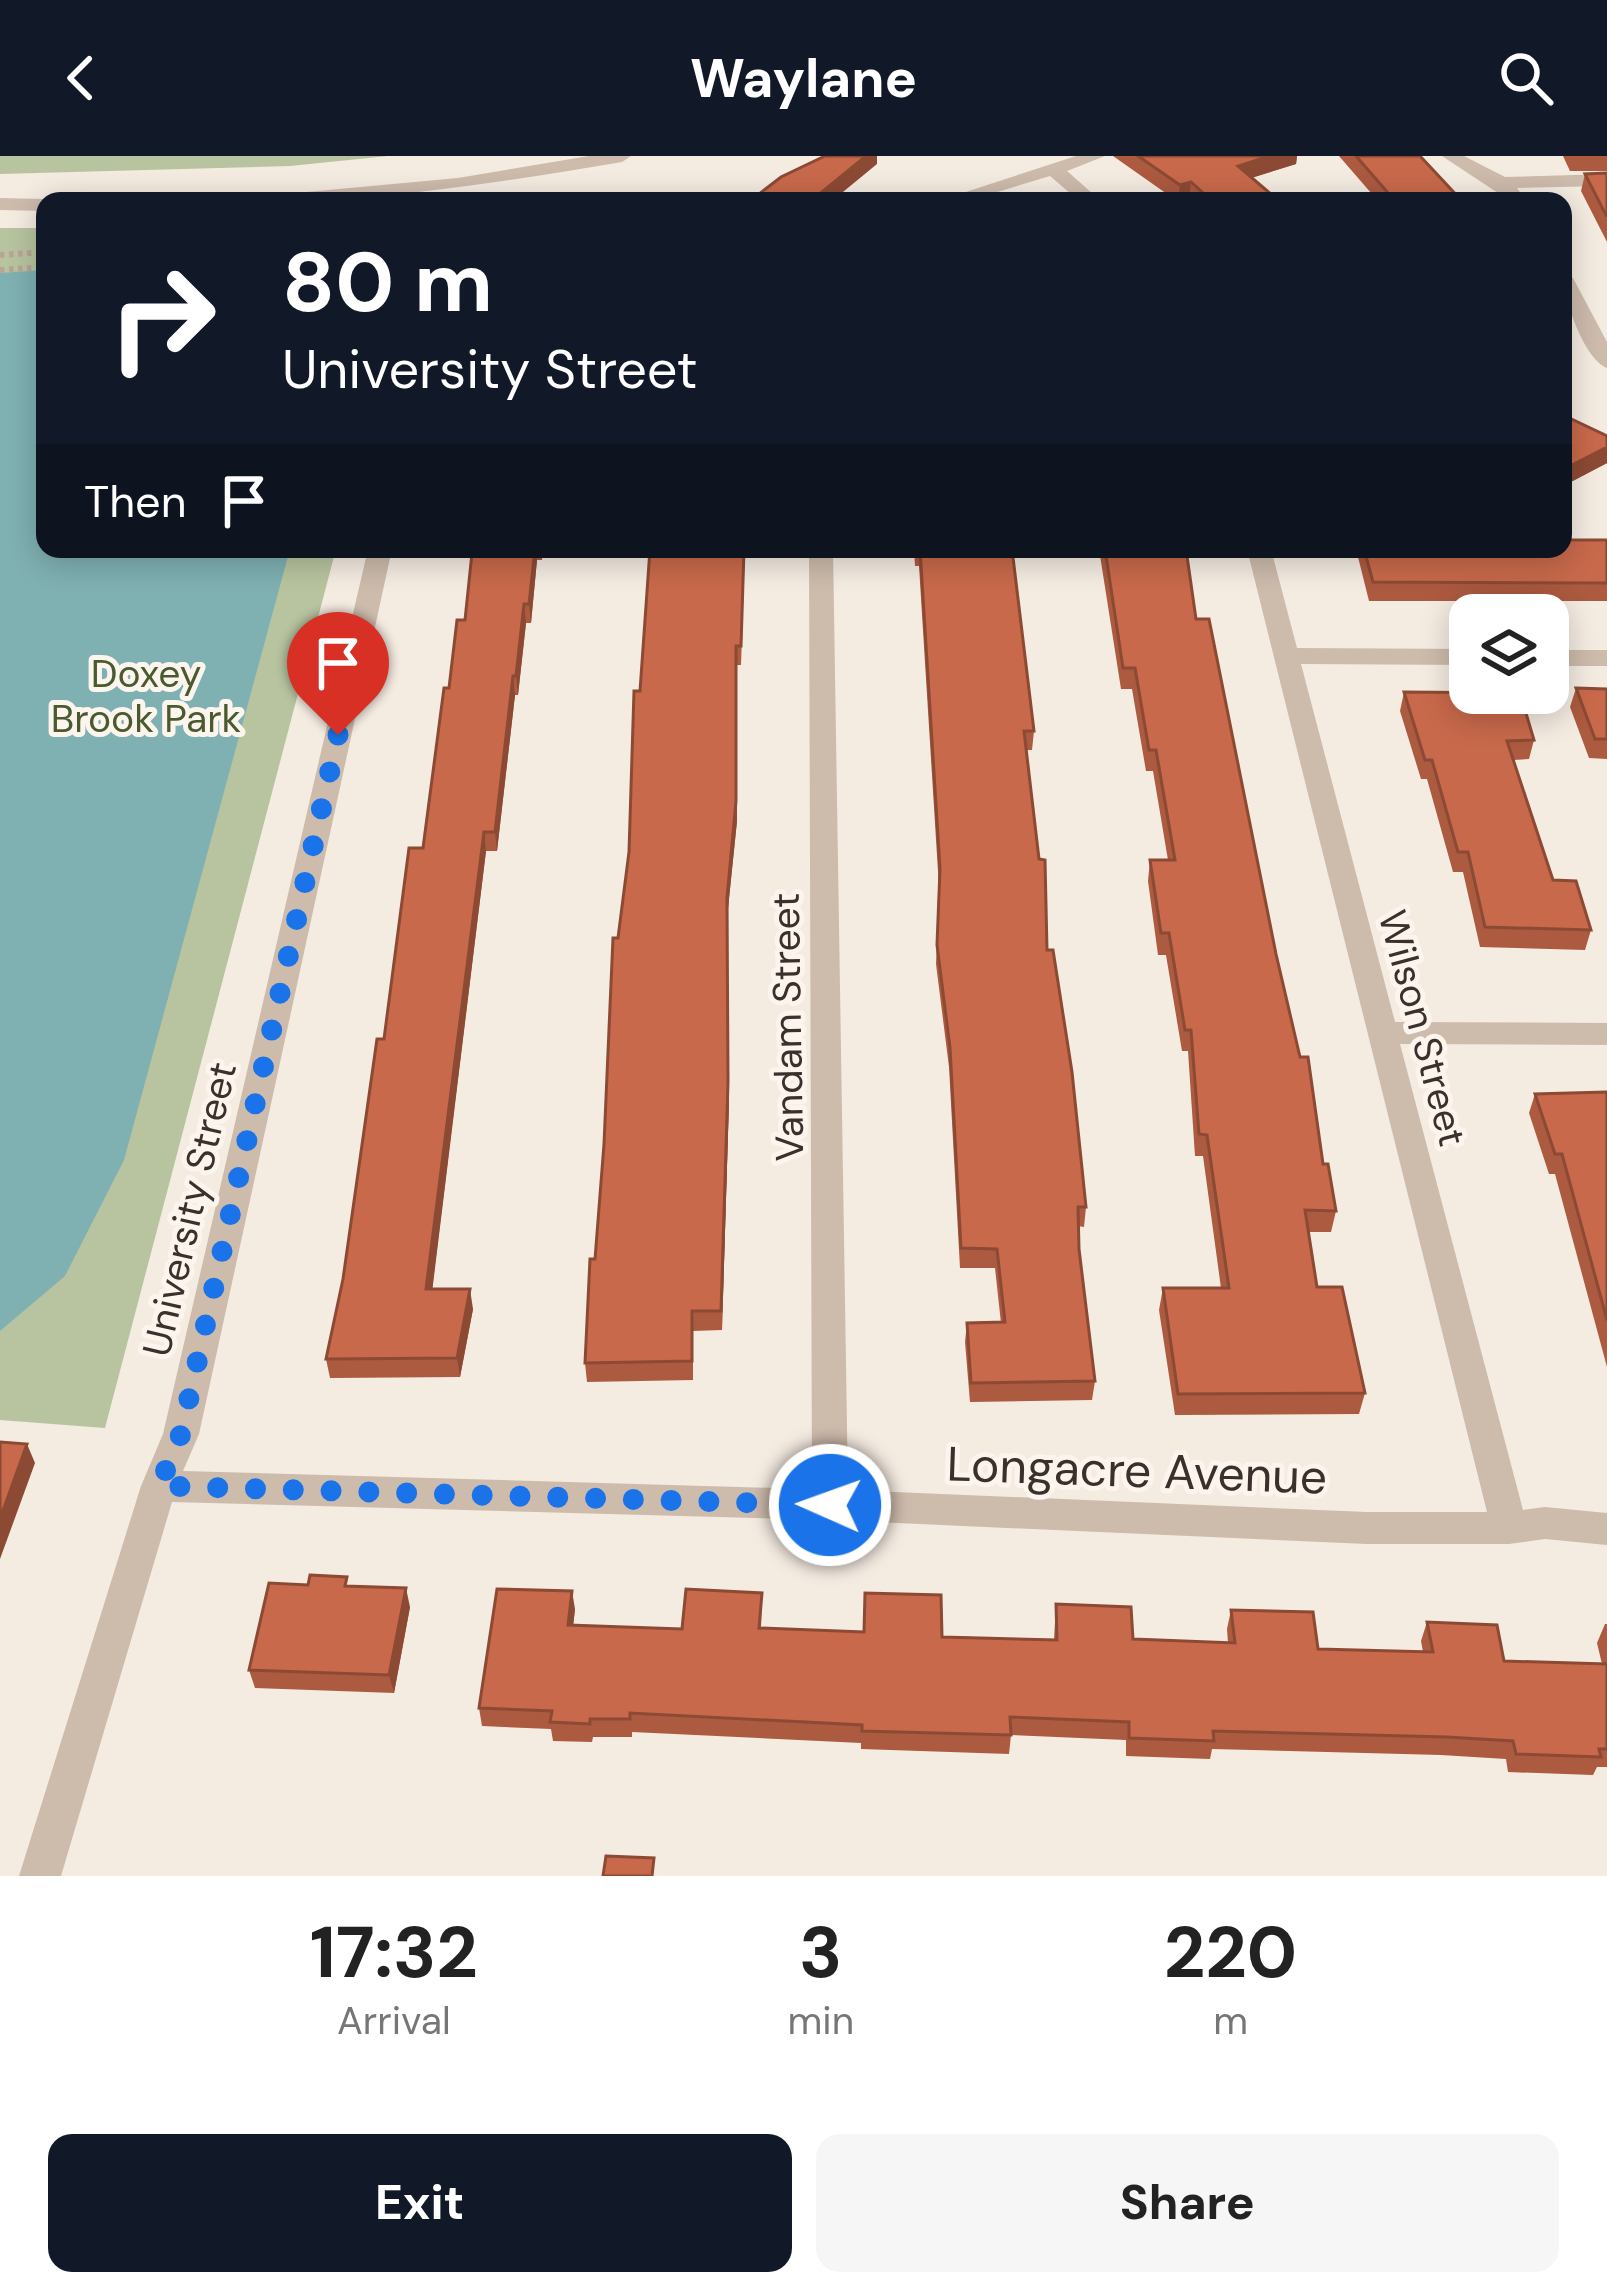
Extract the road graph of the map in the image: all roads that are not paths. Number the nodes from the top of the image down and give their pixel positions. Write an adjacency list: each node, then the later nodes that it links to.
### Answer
1 (622, 156): 6 (street)
2 (1096, 156): 4 (street)
3 (1451, 156): 9 (street)
4 (1052, 170): 7 (street); 8 (street)
5 (1607, 180): 9 (street)
6 (458, 192)
7 (978, 192)
8 (1080, 192)
9 (1510, 192)
10 (0, 205): 11 (street)
11 (36, 205)
12 (1572, 295): 13 (street)
13 (1607, 362)
14 (378, 558): 23 (street, University Street)
15 (821, 558): 24 (street, Vandam Street)
16 (1261, 558): 17 (street, Wilson Street)
17 (1288, 656): 18 (street); 21 (street, Wilson Street)
18 (1449, 657)
19 (1569, 658): 20 (street)
20 (1607, 658)
21 (1386, 1033): 22 (street); 25 (street, Wilson Street)
22 (1607, 1034)
23 (159, 1486): 24 (street, Longacre Avenue); 27 (street, University Street)
24 (830, 1505): 25 (street, Longacre Avenue)
25 (1509, 1528): 26 (street, Longacre Avenue)
26 (1607, 1529)
27 (40, 1876)

